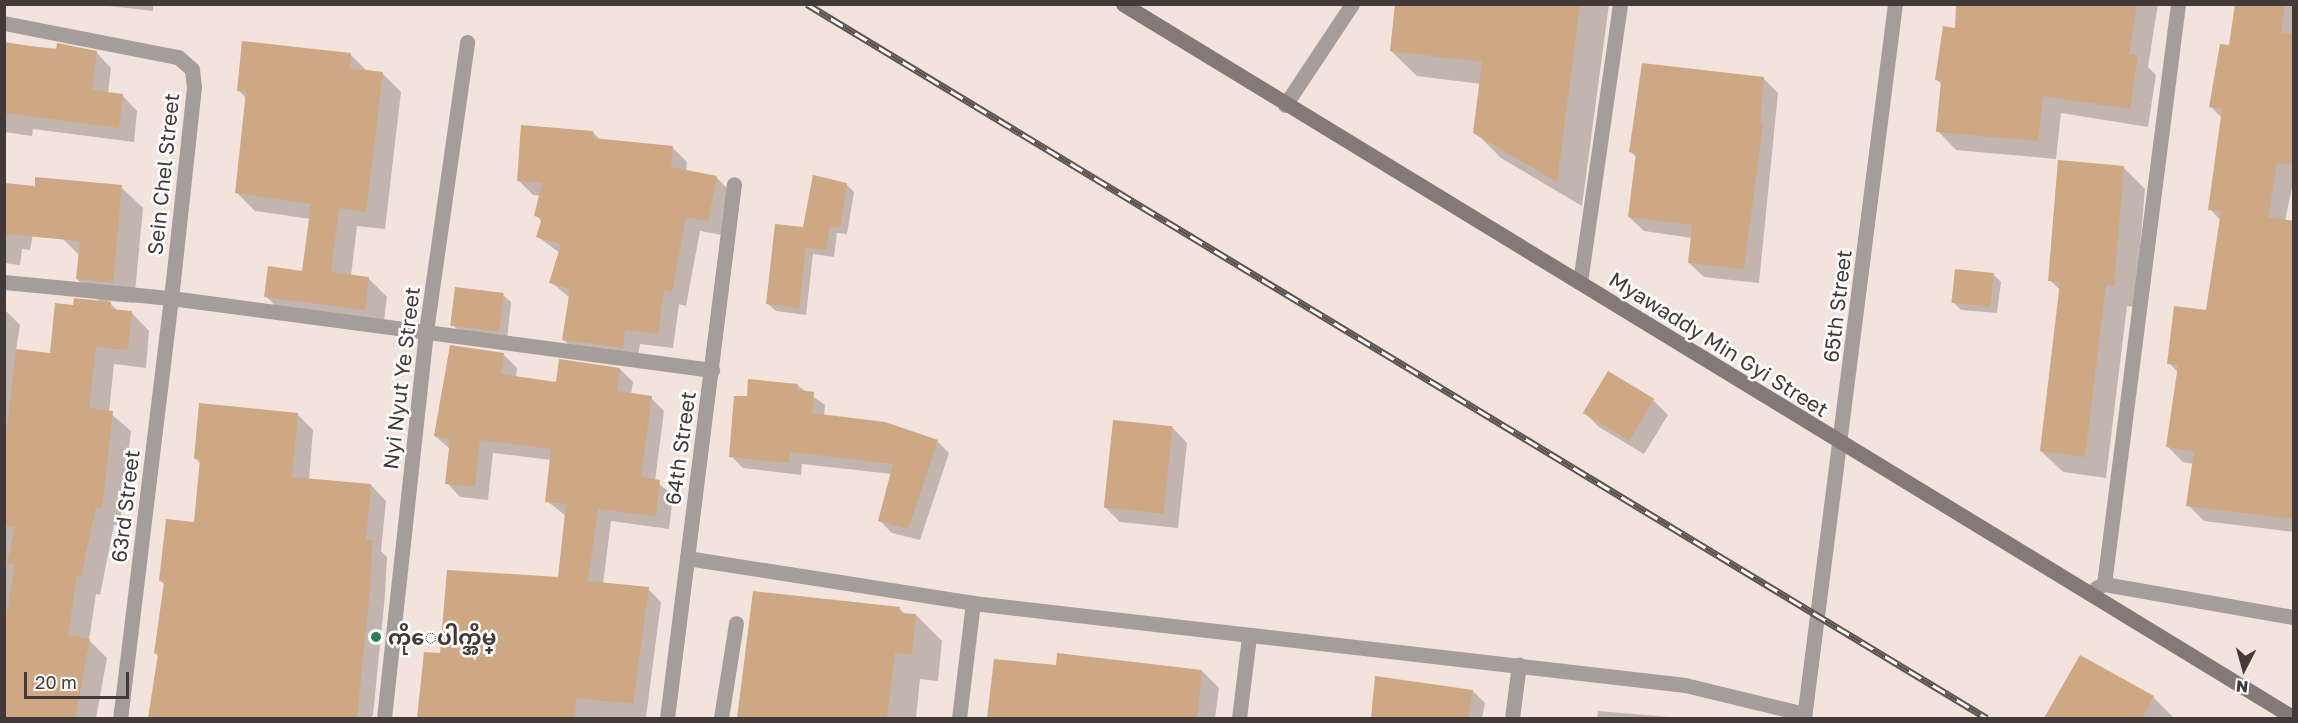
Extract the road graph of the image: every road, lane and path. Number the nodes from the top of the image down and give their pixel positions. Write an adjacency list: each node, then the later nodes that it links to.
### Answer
1 (1352, 4): 8 (street)
2 (1620, 4): 11 (street)
3 (1895, 4): 15 (street, 65th Street)
4 (2178, 4): 17 (street)
5 (1127, 6): 8 (main road, Myawaddy Min Gyi Street)
6 (4, 23): 12 (street, Sein Chel Street)
7 (467, 42): 13 (street, Nyi Nyut Ye Street)
8 (1285, 105): 11 (main road, Myawaddy Min Gyi Street)
9 (734, 184): 14 (street, 64th Street)
10 (4, 282): 12 (street)
11 (1580, 282): 15 (main road, Myawaddy Min Gyi Street)
12 (171, 298): 13 (street); 25 (street, 63rd Street)
13 (426, 331): 14 (street); 26 (street, Nyi Nyut Ye Street)
14 (712, 370): 16 (street, 64th Street)
15 (1842, 446): 18 (main road, Myawaddy Min Gyi Street); 24 (street, 65th Street)
16 (687, 558): 19 (street); 27 (street, 64th Street)
17 (2104, 584): 18 (street); 20 (street)
18 (2085, 592): 32 (main road, Myawaddy Min Gyi Street)
19 (973, 603): 22 (street); 29 (street)
20 (2294, 617)
21 (736, 623): 28 (street)
22 (1249, 636): 23 (street); 30 (street)
23 (1520, 664): 24 (street); 31 (street)
24 (1804, 716)
25 (120, 718)
26 (384, 718)
27 (667, 718)
28 (721, 718)
29 (959, 718)
30 (1239, 718)
31 (1512, 718)
32 (2294, 718)

